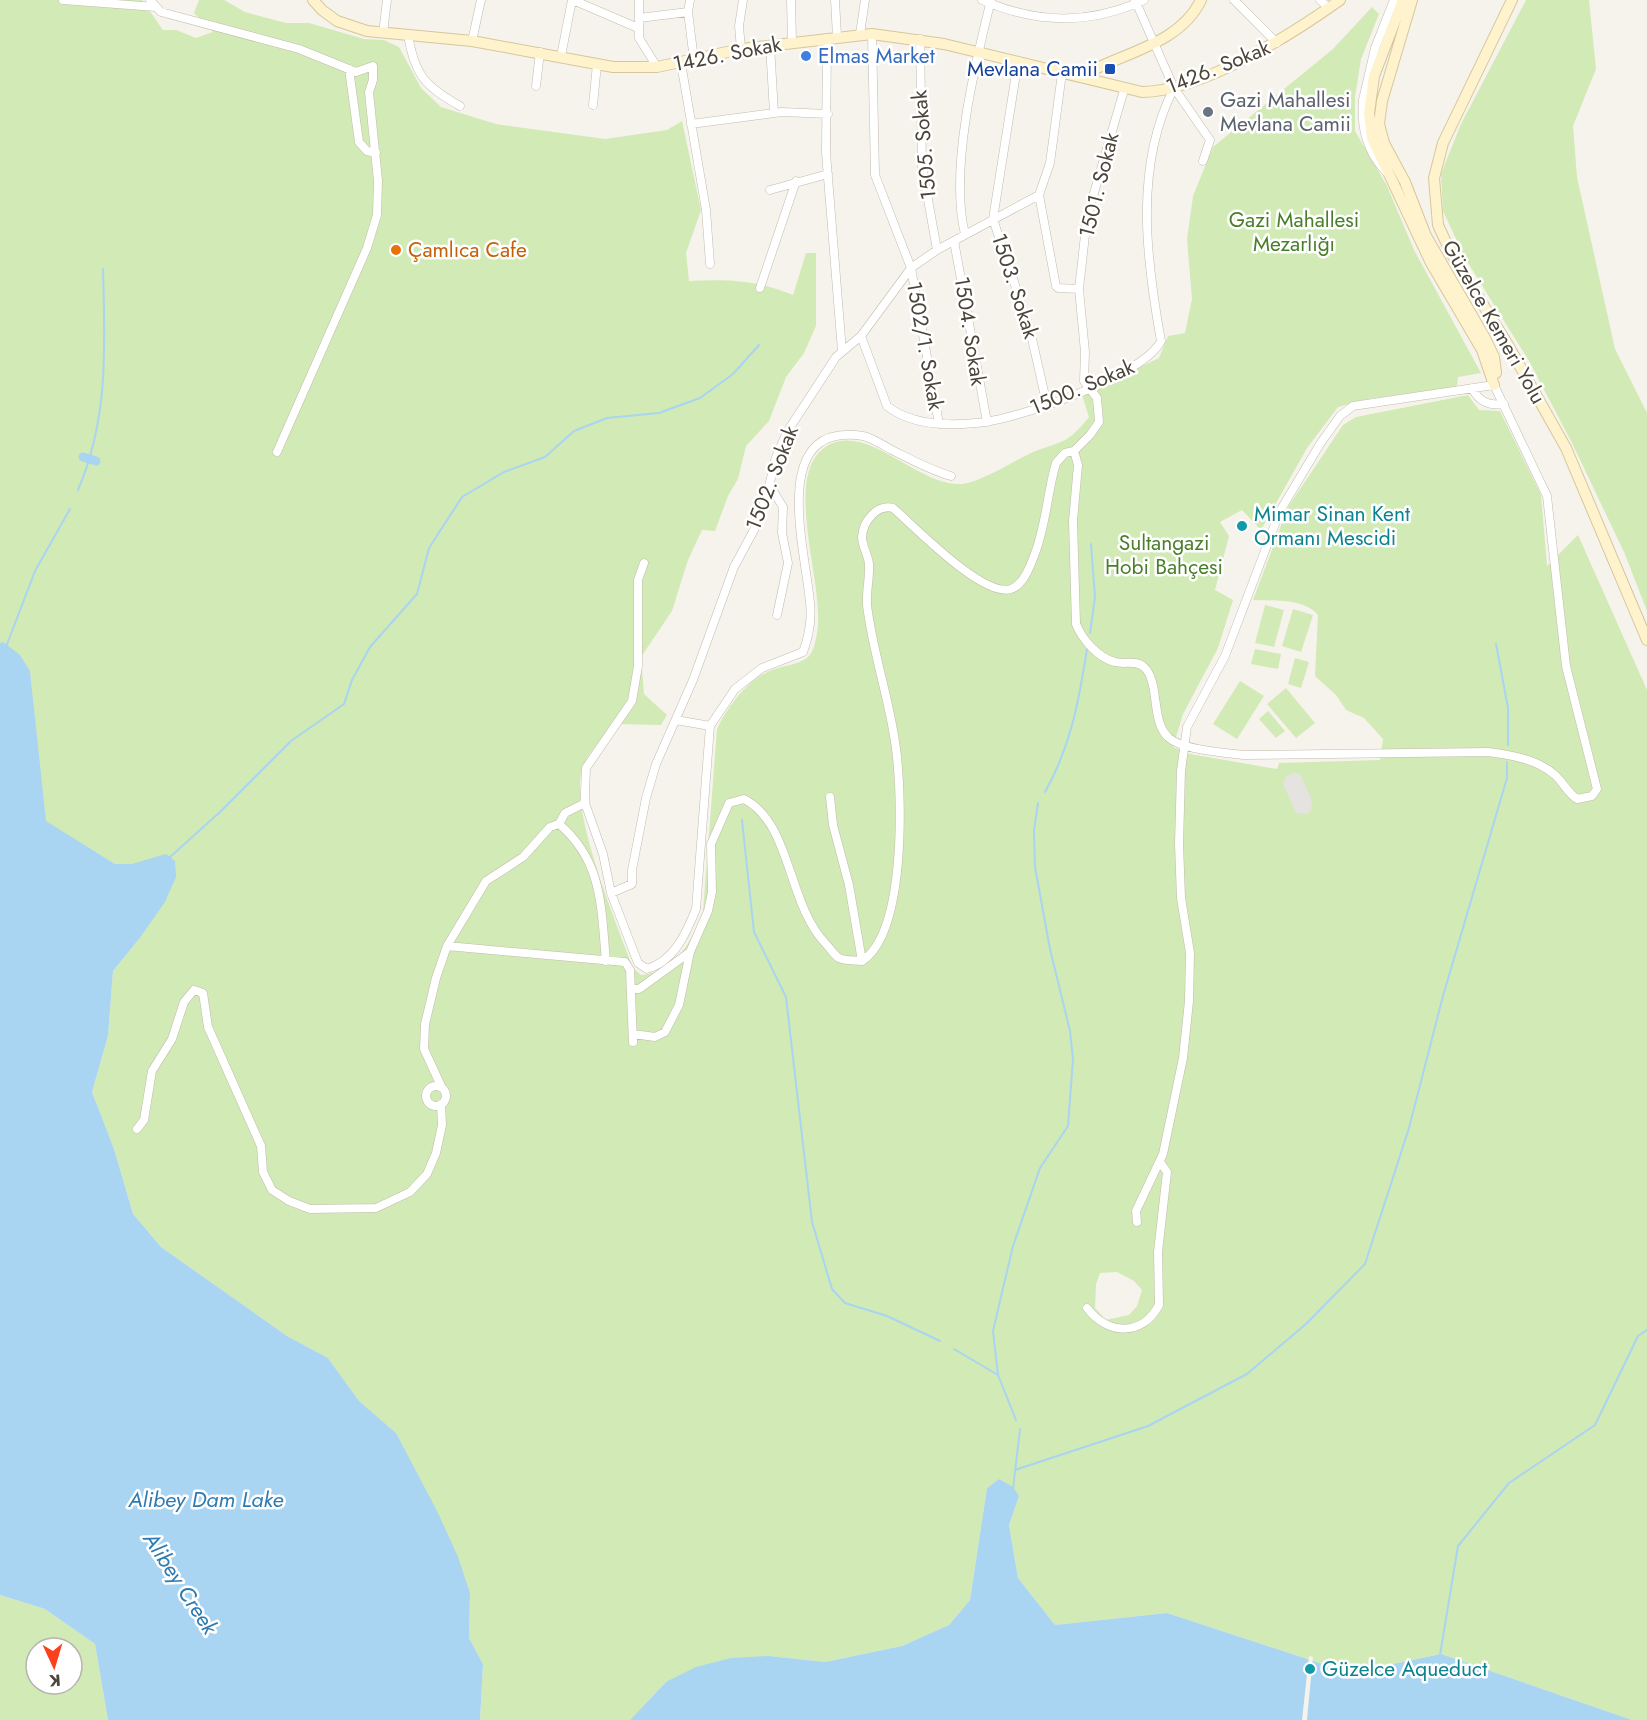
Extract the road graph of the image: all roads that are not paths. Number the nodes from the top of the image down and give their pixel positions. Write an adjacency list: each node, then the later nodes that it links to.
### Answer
1 (63, 0): 23 (street)
2 (150, 0): 23 (street)
3 (313, 0): 28 (main road, 1426. Sokak)
4 (387, 0): 28 (street)
5 (481, 0): 34 (street)
6 (572, 0): 27 (street); 42 (street)
7 (639, 0): 26 (street)
8 (690, 0): 25 (street)
9 (743, 0): 39 (street)
10 (791, 0): 35 (street)
11 (835, 0): 32 (street)
12 (865, 0): 29 (street)
13 (1201, 0): 37 (main road)
14 (1234, 0): 36 (street)
15 (1320, 0): 24 (street)
16 (1340, 0): 24 (main road, 1426. Sokak)
17 (1394, 0): 55 (street)
18 (1403, 0): 55 (main road)
19 (1412, 0): 54 (main road)
20 (1512, 0): 92 (main road, Güzelce Kemeri Yolu)
21 (987, 1): 22 (street); 41 (street)
22 (1138, 1): 37 (street)
23 (156, 7): 48 (street)
24 (1329, 8): 36 (main road, 1426. Sokak)
25 (688, 12): 26 (street); 43 (street)
26 (639, 18): 27 (street)
27 (638, 28): 47 (street)
28 (383, 33): 31 (main road, 1426. Sokak)
29 (860, 34): 30 (main road, 1426. Sokak); 32 (main road, 1426. Sokak)
30 (872, 34): 33 (main road, 1426. Sokak); 72 (street, 1502/1. Sokak)
31 (408, 35): 34 (main road, 1426. Sokak); 57 (street)
32 (832, 37): 35 (main road, 1426. Sokak); 59 (street)
33 (920, 39): 41 (main road, 1426. Sokak); 70 (street, 1505. Sokak)
34 (472, 41): 40 (main road, 1426. Sokak)
35 (792, 42): 38 (main road, 1426. Sokak)
36 (1276, 43): 52 (main road, 1426. Sokak)
37 (1154, 44): 50 (main road); 52 (street)
38 (770, 45): 39 (main road, 1426. Sokak); 58 (street)
39 (741, 49): 43 (main road, 1426. Sokak)
40 (540, 52): 42 (main road, 1426. Sokak); 51 (street)
41 (978, 52): 44 (main road, 1426. Sokak); 68 (street)
42 (561, 56): 46 (main road, 1426. Sokak)
43 (694, 60): 45 (main road, 1426. Sokak)
44 (1018, 61): 49 (main road, 1426. Sokak); 67 (street, 1503. Sokak)
45 (681, 63): 47 (main road, 1426. Sokak); 60 (street)
46 (597, 64): 47 (main road, 1426. Sokak); 56 (street)
47 (657, 67)
48 (350, 69): 61 (street); 61 (street)
49 (1062, 73): 50 (main road, 1426. Sokak); 66 (street)
50 (1080, 77): 53 (main road, 1426. Sokak)
51 (536, 86)
52 (1174, 88): 53 (main road, 1426. Sokak); 62 (street); 78 (street, 1500. Sokak)
53 (1124, 90): 74 (street, 1501. Sokak)
54 (1384, 93): 55 (main road); 77 (main road)
55 (1367, 98): 77 (main road)
56 (593, 105)
57 (460, 106)
58 (774, 113): 59 (street); 60 (street)
59 (828, 114): 63 (street)
60 (691, 124): 71 (street)
61 (376, 153): 85 (street)
62 (1203, 161)
63 (828, 174): 64 (street); 76 (street)
64 (796, 181): 65 (street); 73 (street)
65 (770, 190)
66 (1039, 195): 67 (street, 1502. Sokak); 74 (street)
67 (993, 219): 68 (street, 1502. Sokak); 81 (street, 1503. Sokak)
68 (965, 234): 69 (street, 1502. Sokak)
69 (954, 241): 70 (street, 1502. Sokak); 82 (street, 1504. Sokak)
70 (937, 250): 72 (street, 1502. Sokak)
71 (710, 264)
72 (911, 268): 75 (street, 1502. Sokak); 83 (street, 1502/1. Sokak)
73 (760, 288)
74 (1079, 289): 78 (street, 1501. Sokak)
75 (861, 336): 76 (street, 1502. Sokak); 83 (street, 1500. Sokak)
76 (842, 351): 87 (street, 1502. Sokak)
77 (1494, 385): 79 (street); 80 (street)
78 (1088, 388): 81 (street, 1500. Sokak); 84 (street, 1501. Sokak)
79 (1472, 388): 80 (street); 95 (street)
80 (1504, 404): 95 (street)
81 (1047, 405): 82 (street, 1500. Sokak)
82 (987, 422): 83 (street, 1500. Sokak)
83 (939, 424)
84 (1074, 451): 95 (street); 103 (street, 1501. Sokak)
85 (277, 452)
86 (951, 476): 89 (street)
87 (770, 486): 88 (street); 93 (street, 1502. Sokak)
88 (783, 507): 89 (street); 91 (street)
89 (798, 516): 94 (street)
90 (644, 563): 97 (street)
91 (777, 615)
92 (1647, 640)
93 (676, 720): 94 (street); 99 (street, 1502. Sokak)
94 (710, 726): 99 (street)
95 (1184, 745): 108 (street)
96 (830, 797): 103 (street)
97 (585, 803): 98 (street); 99 (street)
98 (559, 824): 100 (street); 102 (street)
99 (611, 893)
100 (447, 946): 102 (street); 105 (street)
101 (690, 952): 103 (street); 104 (street); 104 (street)
102 (606, 961): 104 (street)
103 (862, 961)
104 (632, 989)
105 (442, 1088): 106 (street); 106 (street)
106 (441, 1104): 107 (street)
107 (137, 1129)
108 (1160, 1162): 109 (street); 110 (street)
109 (1137, 1222)
110 (1087, 1308)

